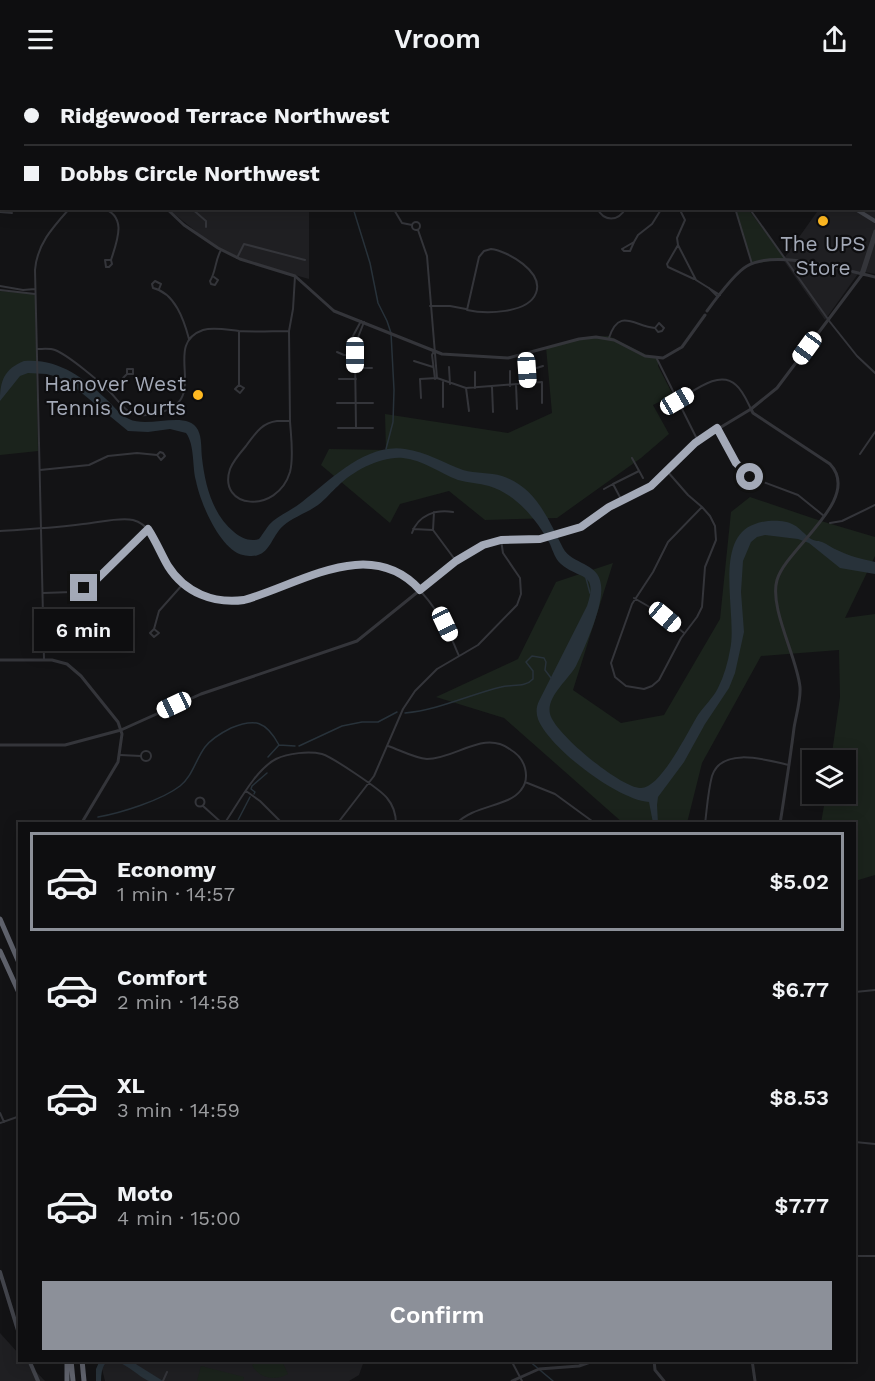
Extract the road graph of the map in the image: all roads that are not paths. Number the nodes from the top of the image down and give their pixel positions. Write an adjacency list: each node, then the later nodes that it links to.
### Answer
1 (8, 210): 14 (street)
2 (68, 210): 35 (street)
3 (106, 210): 26 (street)
4 (168, 210): 23 (street)
5 (193, 210): 17 (street)
6 (394, 210): 16 (street)
7 (598, 210): 8 (street)
8 (624, 210)
9 (661, 210): 21 (street)
10 (680, 210): 22 (street)
11 (736, 210): 28 (street)
12 (750, 210): 25 (street)
13 (857, 210): 15 (main road)
14 (0, 212)
15 (875, 221)
16 (412, 225): 18 (street); 18 (street)
17 (206, 227)
18 (418, 230): 39 (street)
19 (875, 231): 29 (street)
20 (875, 238): 29 (street)
21 (634, 242)
22 (678, 244): 33 (street); 33 (street)
23 (221, 250): 24 (street); 31 (street)
24 (237, 258): 27 (street); 30 (street)
25 (785, 259): 28 (street); 29 (street); 41 (street)
26 (111, 260)
27 (305, 260)
28 (752, 264): 38 (street)
29 (861, 274): 32 (street); 41 (street)
30 (295, 276): 42 (street); 45 (street)
31 (214, 277)
32 (875, 277)
33 (696, 280): 38 (street)
34 (0, 288): 35 (street); 37 (street)
35 (35, 289): 37 (street)
36 (159, 289): 47 (street)
37 (36, 294): 48 (street)
38 (719, 296): 52 (street)
39 (430, 306): 40 (street); 49 (street)
40 (467, 310): 40 (street)
41 (828, 319): 61 (street); 84 (street)
42 (362, 322): 49 (street); 51 (street)
43 (655, 328): 46 (street)
44 (239, 331): 45 (street); 47 (street); 70 (street)
45 (290, 331): 87 (street)
46 (609, 338): 49 (street); 52 (street)
47 (189, 339): 75 (street)
48 (37, 349): 75 (street); 97 (street)
49 (434, 351): 55 (street); 65 (street)
50 (337, 352): 51 (street)
51 (355, 355): 57 (street)
52 (657, 359): 77 (street)
53 (414, 361): 55 (street)
54 (543, 366): 67 (street)
55 (433, 367): 65 (street)
56 (449, 367): 68 (street)
57 (355, 368): 58 (street); 64 (street)
58 (372, 368)
59 (510, 371): 71 (street)
60 (475, 372): 74 (street)
61 (875, 373)
62 (127, 374): 75 (street)
63 (339, 379): 64 (street)
64 (356, 379): 79 (street)
65 (436, 379): 66 (street); 76 (street)
66 (443, 382): 68 (street); 82 (street)
67 (528, 383): 69 (street); 81 (street)
68 (450, 384): 73 (street)
69 (516, 384): 71 (street); 83 (street)
70 (239, 385)
71 (510, 386): 72 (street)
72 (492, 387): 74 (street); 86 (street)
73 (466, 388): 74 (street); 85 (street)
74 (475, 388)
75 (109, 391)
76 (420, 398)
77 (677, 401): 84 (street); 93 (street)
78 (337, 403): 79 (street)
79 (356, 403): 80 (street); 89 (street)
80 (373, 403)
81 (542, 403)
82 (444, 407)
83 (517, 409)
84 (752, 409): 91 (street); 108 (street)
85 (469, 411)
86 (493, 412)
87 (290, 421): 87 (street)
88 (338, 428): 89 (street)
89 (356, 428): 90 (street)
90 (373, 428)
91 (717, 428): 93 (street); 108 (street)
92 (875, 432): 94 (street)
93 (698, 441): 99 (street)
94 (860, 454)
95 (157, 455): 97 (street)
96 (632, 458): 98 (street)
97 (40, 470): 110 (street)
98 (639, 471): 100 (street); 101 (street)
99 (667, 471): 103 (street); 105 (street)
100 (643, 478)
101 (613, 484): 102 (street); 103 (street)
102 (604, 489)
103 (622, 501): 114 (street)
104 (875, 505): 109 (street)
105 (702, 507): 119 (street); 123 (street)
106 (434, 512): 107 (street); 112 (street); 112 (street)
107 (453, 512)
108 (824, 516): 132 (street)
109 (830, 523)
110 (41, 529): 111 (street); 113 (street); 118 (street)
111 (148, 529): 116 (street); 118 (street)
112 (433, 530): 115 (street)
113 (0, 531)
114 (501, 540): 115 (street); 124 (street)
115 (456, 561): 117 (street)
116 (183, 584): 117 (street); 122 (street)
117 (420, 590): 124 (street); 127 (street)
118 (42, 593): 121 (street)
119 (634, 598): 123 (street); 123 (street)
120 (102, 627): 121 (street)
121 (43, 628): 125 (street)
122 (154, 629)
123 (684, 633)
124 (459, 656): 129 (street)
125 (44, 659): 126 (street); 127 (street)
126 (0, 660)
127 (121, 730): 128 (street); 130 (street)
128 (0, 745)
129 (388, 746): 133 (street); 134 (street)
130 (120, 755): 131 (street); 137 (street)
131 (141, 756)
132 (789, 765): 145 (street); 146 (street)
133 (525, 782): 143 (street); 144 (street)
134 (369, 784): 135 (street); 141 (street); 142 (street)
135 (246, 791): 139 (street); 140 (street)
136 (203, 805): 138 (street)
137 (82, 822)
138 (222, 822)
139 (225, 822)
140 (281, 822)
141 (339, 822)
142 (396, 822)
143 (458, 822)
144 (593, 822)
145 (705, 822)
146 (780, 822)
147 (18, 905): 148 (street)
148 (17, 908)
149 (0, 914): 151 (highway)
150 (0, 919): 151 (highway)
151 (3, 926): 153 (highway)
152 (0, 951): 155 (highway)
153 (18, 960)
154 (875, 990): 156 (street)
155 (18, 991)
156 (856, 992)
157 (0, 1113): 159 (street)
158 (18, 1117): 159 (street)
159 (2, 1123)
160 (856, 1142): 161 (street)
161 (875, 1144)
162 (856, 1256): 163 (street)
163 (875, 1256)
164 (0, 1272): 165 (main road)
165 (18, 1330)
166 (29, 1362): 177 (main road)
167 (69, 1362): 178 (highway)
168 (69, 1362): 179 (highway)
169 (82, 1362): 180 (highway)
170 (513, 1362): 175 (street)
171 (590, 1362): 175 (street)
172 (654, 1362): 182 (street)
173 (752, 1362): 183 (street)
174 (167, 1372): 176 (street)
175 (521, 1379): 181 (street)
176 (163, 1380)
177 (38, 1381)
178 (67, 1381)
179 (73, 1381)
180 (84, 1381)
181 (512, 1381)
182 (664, 1381)
183 (755, 1381)

